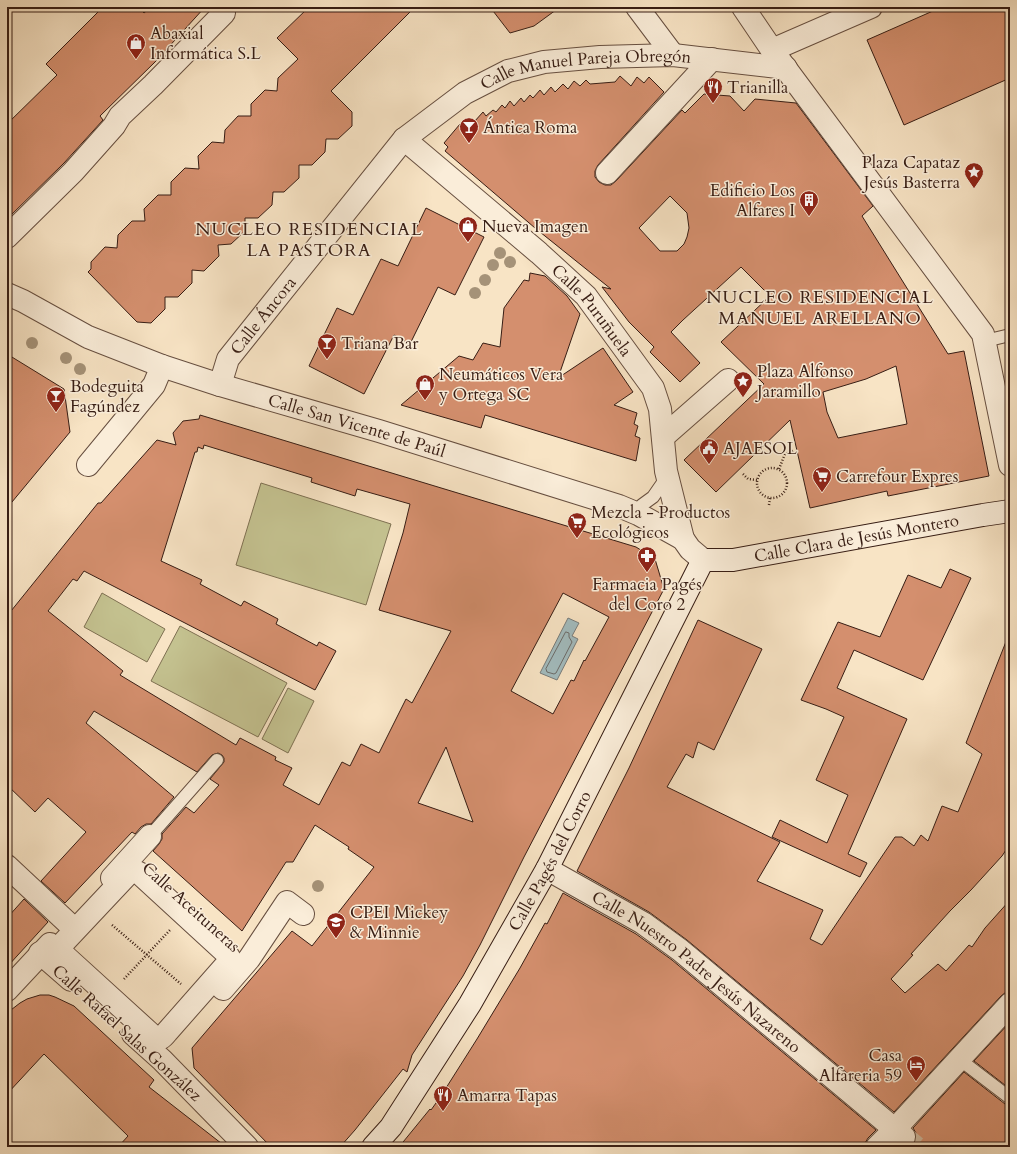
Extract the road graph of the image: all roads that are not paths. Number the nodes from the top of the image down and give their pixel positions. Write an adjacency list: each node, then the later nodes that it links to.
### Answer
1 (219, 7): 11 (street)
2 (637, 7): 6 (street)
3 (743, 7): 5 (street)
4 (871, 7): 5 (street)
5 (772, 50): 8 (street)
6 (673, 56): 7 (street, Calle Manuel Pareja Obregón); 9 (street, Calle Manuel Pareja Obregón)
7 (712, 59): 8 (street, Calle Manuel Pareja Obregón); 10 (street)
8 (786, 68): 14 (street)
9 (404, 139): 17 (street, Calle Áncora); 18 (street, Calle Puruñuela)
10 (607, 173)
11 (7, 237)
12 (7, 294): 15 (street, Calle San Vicente de Paúl)
13 (1010, 335): 14 (lane)
14 (985, 341): 20 (street)
15 (162, 366): 17 (street, Calle San Vicente de Paúl); 19 (street)
16 (728, 380): 18 (street)
17 (220, 385): 23 (street, Calle San Vicente de Paúl)
18 (663, 437): 21 (street, Calle Puruñuela)
19 (88, 465)
20 (1010, 465)
21 (667, 474): 23 (lane); 24 (street, Calle Puruñuela)
22 (1010, 512): 25 (street, Calle Clara de Jesús Montero)
23 (638, 514): 24 (street, Calle San Vicente de Paúl)
24 (682, 539): 25 (street, Calle San Vicente de Paúl)
25 (703, 560): 30 (street, Calle Pagés del Corro)
26 (217, 760): 27 (lane)
27 (150, 836): 28 (street)
28 (133, 855): 32 (street); 34 (street, Calle Aceituneras)
29 (7, 866): 32 (street)
30 (547, 869): 41 (street, Calle Nuestro Padre Jesús Nazareno); 43 (street, Calle Pagés del Corro)
31 (303, 914): 34 (street)
32 (69, 924): 33 (street)
33 (40, 953): 35 (street); 39 (street, Calle Rafael Salas González)
34 (249, 959): 39 (street)
35 (7, 990)
36 (197, 997): 36 (street)
37 (1010, 1004): 38 (street)
38 (960, 1059): 40 (lane); 41 (street)
39 (162, 1060): 42 (street, Calle Rafael Salas González)
40 (1010, 1098)
41 (900, 1133): 44 (street)
42 (247, 1147)
43 (373, 1147)
44 (877, 1147)

